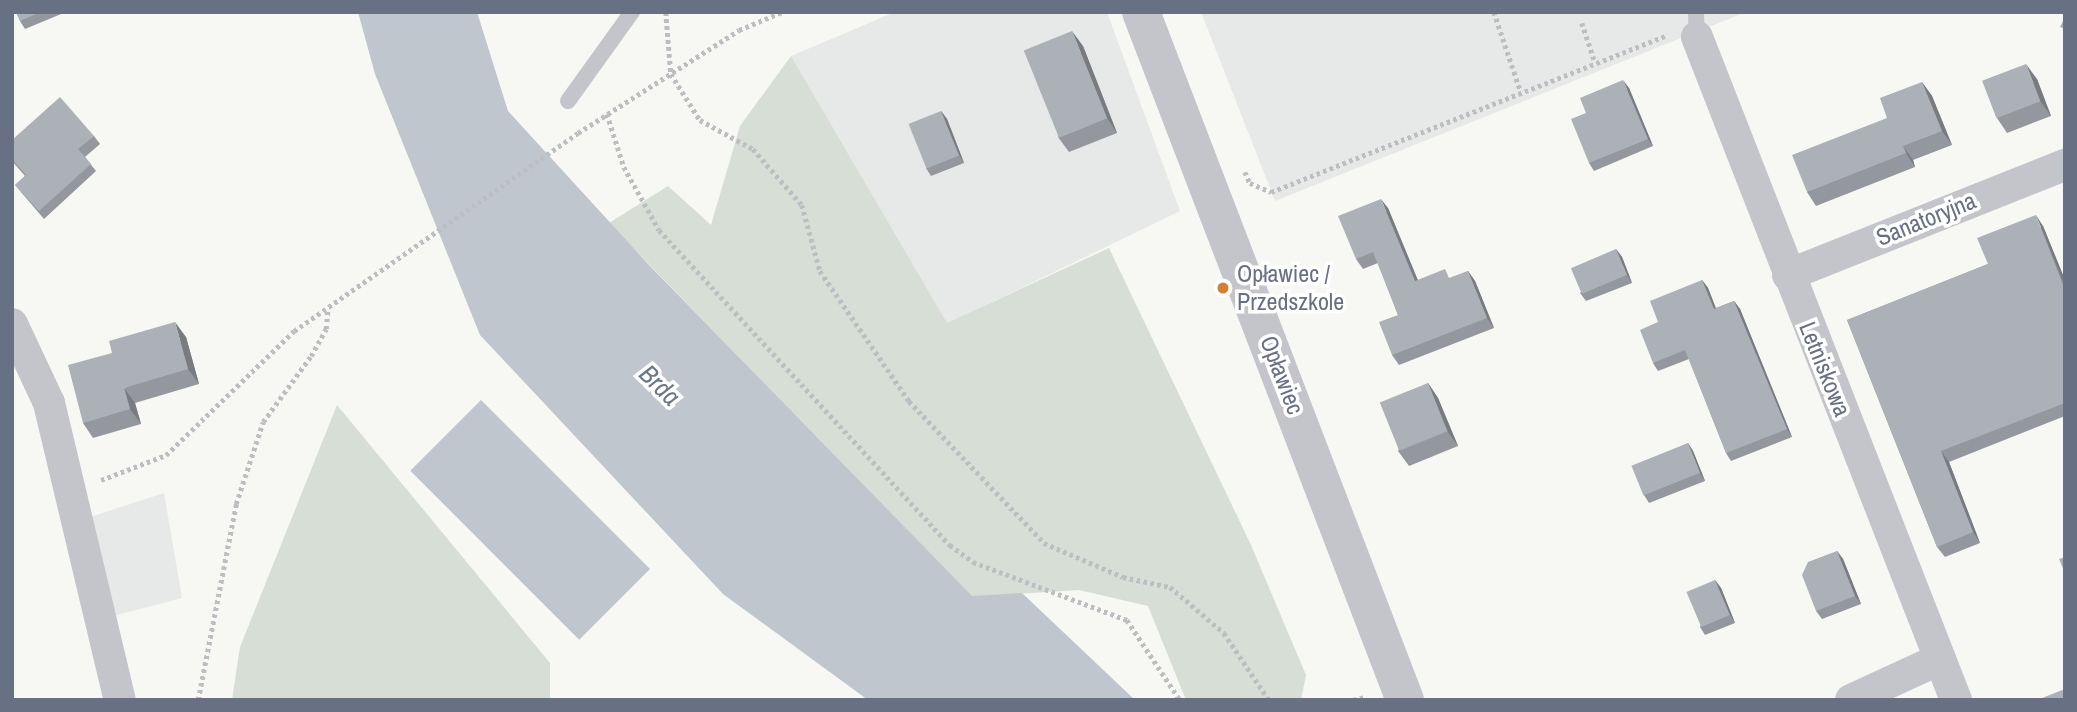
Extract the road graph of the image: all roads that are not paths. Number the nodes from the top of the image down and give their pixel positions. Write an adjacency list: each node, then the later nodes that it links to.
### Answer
1 (632, 12): 4 (lane)
2 (1141, 12): 11 (street, Opławiec)
3 (1695, 26): 6 (street, Letniskowa)
4 (568, 101)
5 (2065, 165): 6 (street, Sanatoryjna)
6 (1788, 275): 9 (street, Letniskowa)
7 (12, 324): 8 (street)
8 (21, 366): 10 (street)
9 (1940, 660): 12 (street); 13 (street, Letniskowa)
10 (120, 700)
11 (1405, 700)
12 (1852, 700)
13 (1956, 700)

